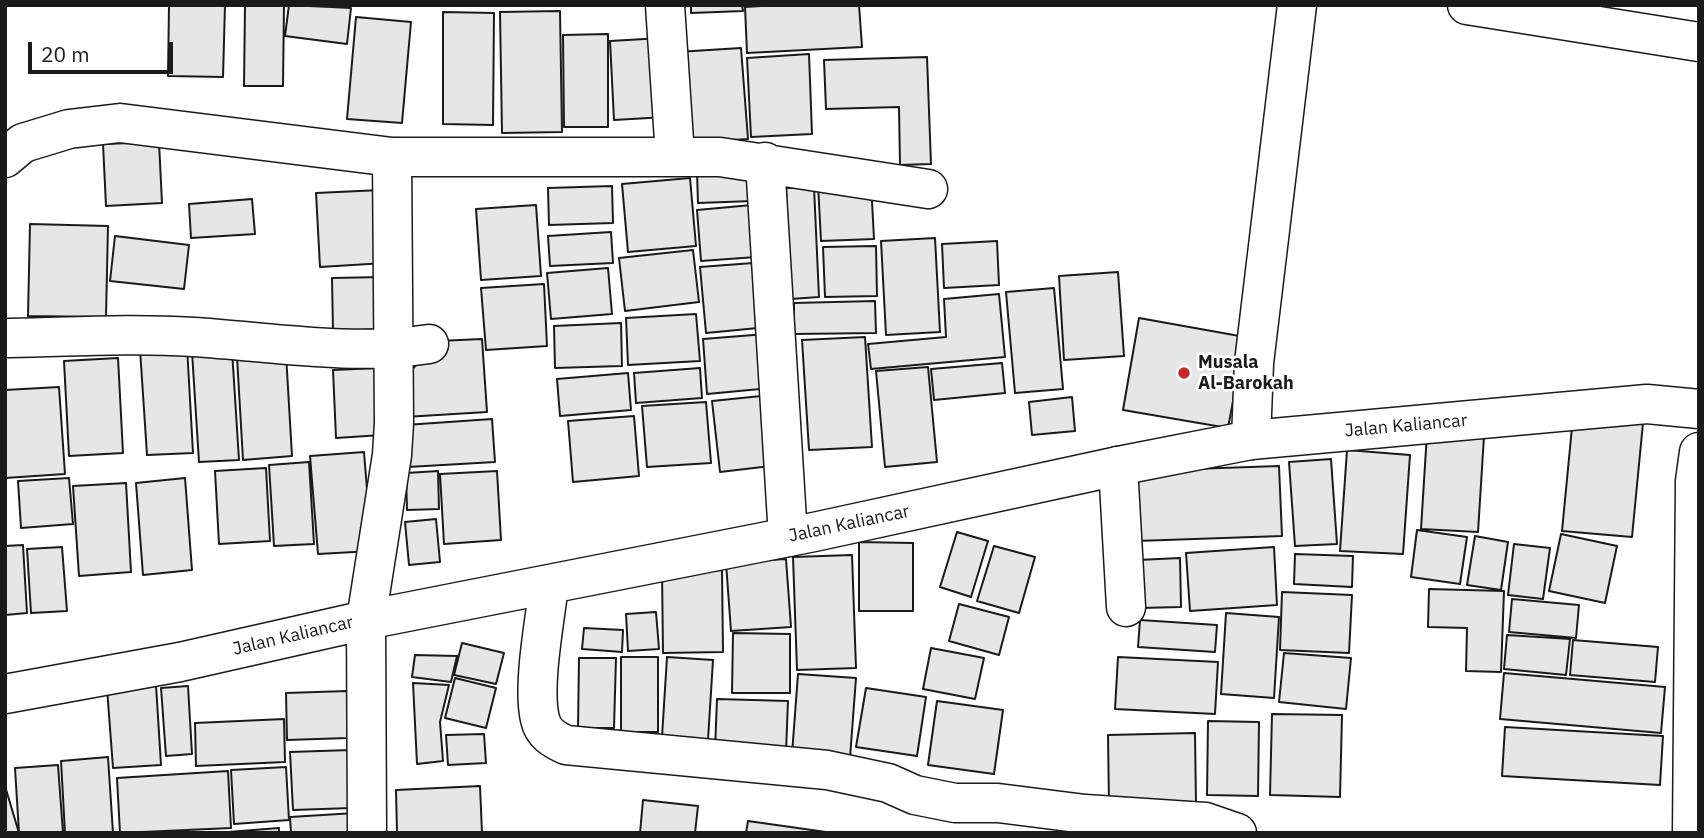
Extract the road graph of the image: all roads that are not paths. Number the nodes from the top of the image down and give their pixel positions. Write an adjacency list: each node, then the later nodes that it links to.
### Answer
1 (664, 5): 5 (street)
2 (1297, 5): 14 (street)
3 (1467, 5): 4 (street)
4 (1699, 42)
5 (675, 156): 6 (street); 8 (street)
6 (392, 157): 7 (street); 12 (street)
7 (5, 158)
8 (765, 162): 9 (street); 17 (street)
9 (928, 189)
10 (5, 338): 12 (street)
11 (429, 344): 12 (street)
12 (391, 350): 20 (street)
13 (1699, 409): 14 (street, Jalan Kaliancar)
14 (1251, 440): 15 (street, Jalan Kaliancar)
15 (1118, 466): 17 (street, Jalan Kaliancar); 19 (street)
16 (1698, 471): 24 (street)
17 (788, 537): 18 (street, Jalan Kaliancar)
18 (549, 585): 20 (street, Jalan Kaliancar); 23 (street)
19 (1126, 607)
20 (366, 620): 21 (street, Jalan Kaliancar); 22 (street)
21 (5, 694)
22 (367, 833)
23 (1237, 833)
24 (1692, 833)

